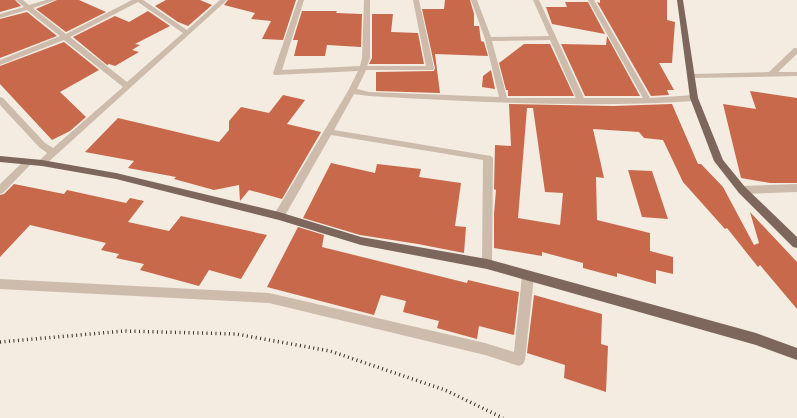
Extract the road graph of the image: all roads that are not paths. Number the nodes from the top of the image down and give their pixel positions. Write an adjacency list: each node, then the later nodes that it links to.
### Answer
1 (19, 0): 12 (street)
2 (52, 0): 12 (street)
3 (138, 0): 14 (street); 15 (street)
4 (224, 0): 14 (street)
5 (301, 0): 20 (street)
6 (367, 0): 20 (street)
7 (416, 0): 20 (street)
8 (474, 0): 17 (street)
9 (536, 0): 16 (street)
10 (591, 0): 30 (street)
11 (680, 0): 23 (main road)
12 (30, 7): 13 (street); 15 (street)
13 (0, 16)
14 (187, 33): 24 (street)
15 (65, 37): 19 (street); 24 (street)
16 (553, 38): 17 (street); 27 (street)
17 (488, 39): 29 (street)
18 (797, 50): 21 (street)
19 (0, 63)
20 (363, 68): 25 (street)
21 (772, 74): 22 (street); 23 (street)
22 (797, 74)
23 (692, 76): 26 (main road)
24 (128, 87): 32 (street)
25 (352, 91): 29 (street); 31 (street)
26 (694, 98): 30 (street); 38 (main road)
27 (580, 99): 29 (street); 30 (street)
28 (0, 100): 32 (street)
29 (504, 100)
30 (648, 101)
31 (328, 132): 39 (street); 41 (street)
32 (53, 153): 35 (street)
33 (0, 159): 34 (main road)
34 (28, 162): 35 (main road); 37 (street)
35 (42, 163): 39 (main road)
36 (797, 188): 38 (street)
37 (0, 190)
38 (742, 190): 40 (main road)
39 (279, 216): 41 (main road)
40 (797, 244)
41 (486, 264): 42 (main road)
42 (528, 276): 43 (street); 44 (main road)
43 (0, 284)
44 (797, 354)

